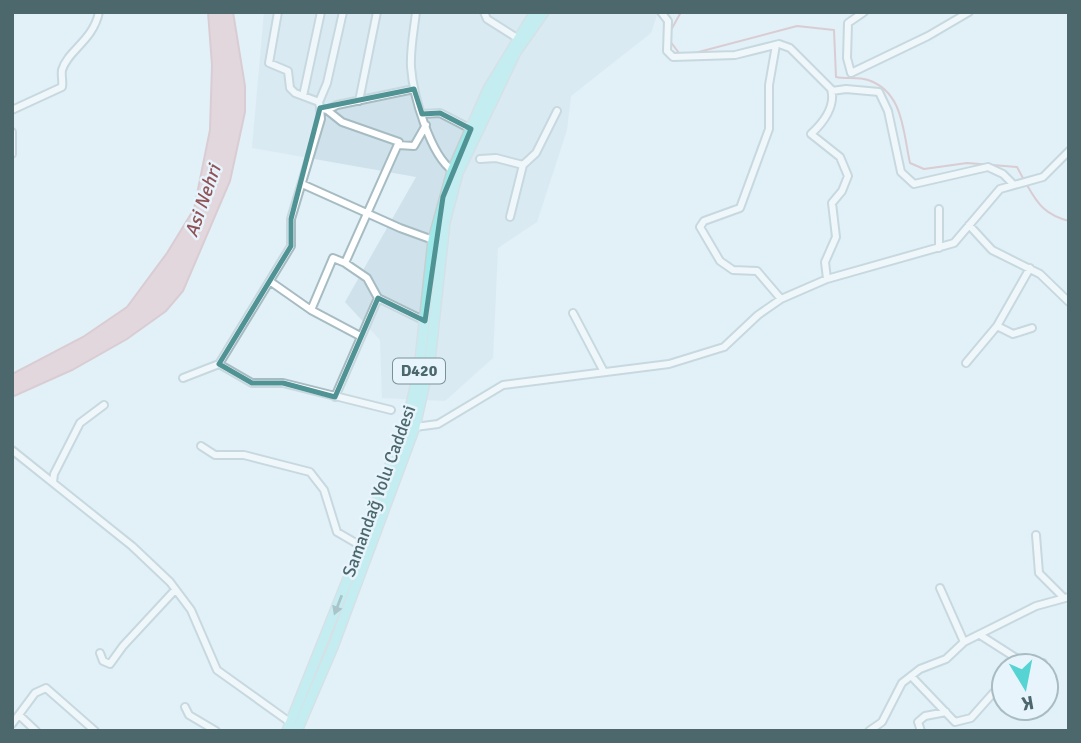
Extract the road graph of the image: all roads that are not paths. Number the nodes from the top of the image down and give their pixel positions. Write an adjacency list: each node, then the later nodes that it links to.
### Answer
1 (99, 12): 20 (street)
2 (278, 12): 17 (street)
3 (321, 12): 17 (street)
4 (343, 12): 19 (street)
5 (377, 12): 18 (street)
6 (416, 12): 15 (street)
7 (484, 12): 13 (street)
8 (535, 12): 13 (highway, Samandağ Yolu Caddesi / D420)
9 (544, 12): 31 (highway, Samandağ Yolu Caddesi / D420)
10 (661, 12): 14 (street)
11 (864, 12): 12 (street)
12 (969, 12)
13 (517, 38): 24 (highway, Samandağ Yolu Caddesi / D420)
14 (776, 45): 16 (street); 45 (street)
15 (414, 89): 18 (street); 22 (street)
16 (832, 91): 32 (street); 42 (street)
17 (303, 96): 19 (street)
18 (359, 101): 19 (street)
19 (322, 107): 26 (street); 33 (street)
20 (12, 110)
21 (557, 111): 30 (street)
22 (422, 114): 23 (street); 24 (street)
23 (426, 125): 26 (street); 31 (street)
24 (471, 129): 31 (highway, Samandağ Yolu Caddesi / D420)
25 (12, 132): 28 (street)
26 (398, 145): 35 (street)
27 (1069, 151): 32 (street)
28 (12, 153)
29 (481, 159): 30 (street)
30 (523, 165): 36 (street)
31 (455, 172): 38 (highway, Samandağ Yolu Caddesi / D420); 60 (highway, Samandağ Yolu Caddesi / D420)
32 (1017, 183): 37 (street)
33 (302, 184): 35 (street); 43 (street)
34 (939, 209): 39 (street)
35 (369, 213): 38 (street); 40 (street)
36 (510, 217)
37 (969, 225): 39 (street); 41 (street)
38 (433, 240): 49 (highway, Samandağ Yolu Caddesi / D420)
39 (939, 248): 42 (street)
40 (345, 263): 44 (street); 47 (street)
41 (1030, 268): 46 (street); 50 (street)
42 (827, 279): 45 (street)
43 (271, 282): 47 (street); 54 (street)
44 (378, 298): 49 (street); 52 (street)
45 (781, 299): 55 (street)
46 (1069, 302)
47 (311, 310): 52 (street)
48 (573, 313): 55 (street)
49 (425, 321): 65 (highway, Samandağ Yolu Caddesi / D420)
50 (997, 326): 51 (street); 53 (street)
51 (1032, 328)
52 (360, 336): 57 (street)
53 (966, 363)
54 (219, 364): 56 (street); 57 (street)
55 (604, 372): 60 (street)
56 (183, 378)
57 (335, 397): 59 (street)
58 (104, 405): 63 (street)
59 (391, 410)
60 (415, 427): 79 (highway, Samandağ Yolu Caddesi / D420)
61 (201, 446): 65 (street)
62 (12, 450): 63 (street)
63 (53, 482): 67 (street)
64 (1036, 535): 68 (street)
65 (360, 546): 79 (highway, Samandağ Yolu Caddesi / D420, one-way to 79)
66 (940, 588): 70 (street)
67 (175, 590): 72 (street); 79 (street)
68 (1066, 597): 69 (street)
69 (980, 635): 70 (street); 71 (street)
70 (964, 642): 73 (street)
71 (1007, 652)
72 (100, 653)
73 (911, 676): 76 (street); 83 (street)
74 (990, 697): 76 (street)
75 (184, 707): 82 (street)
76 (946, 712): 84 (street)
77 (19, 715): 78 (street); 80 (street); 81 (street)
78 (12, 724)
79 (291, 728)
80 (36, 731)
81 (95, 731)
82 (216, 731)
83 (869, 731)
84 (921, 731)

